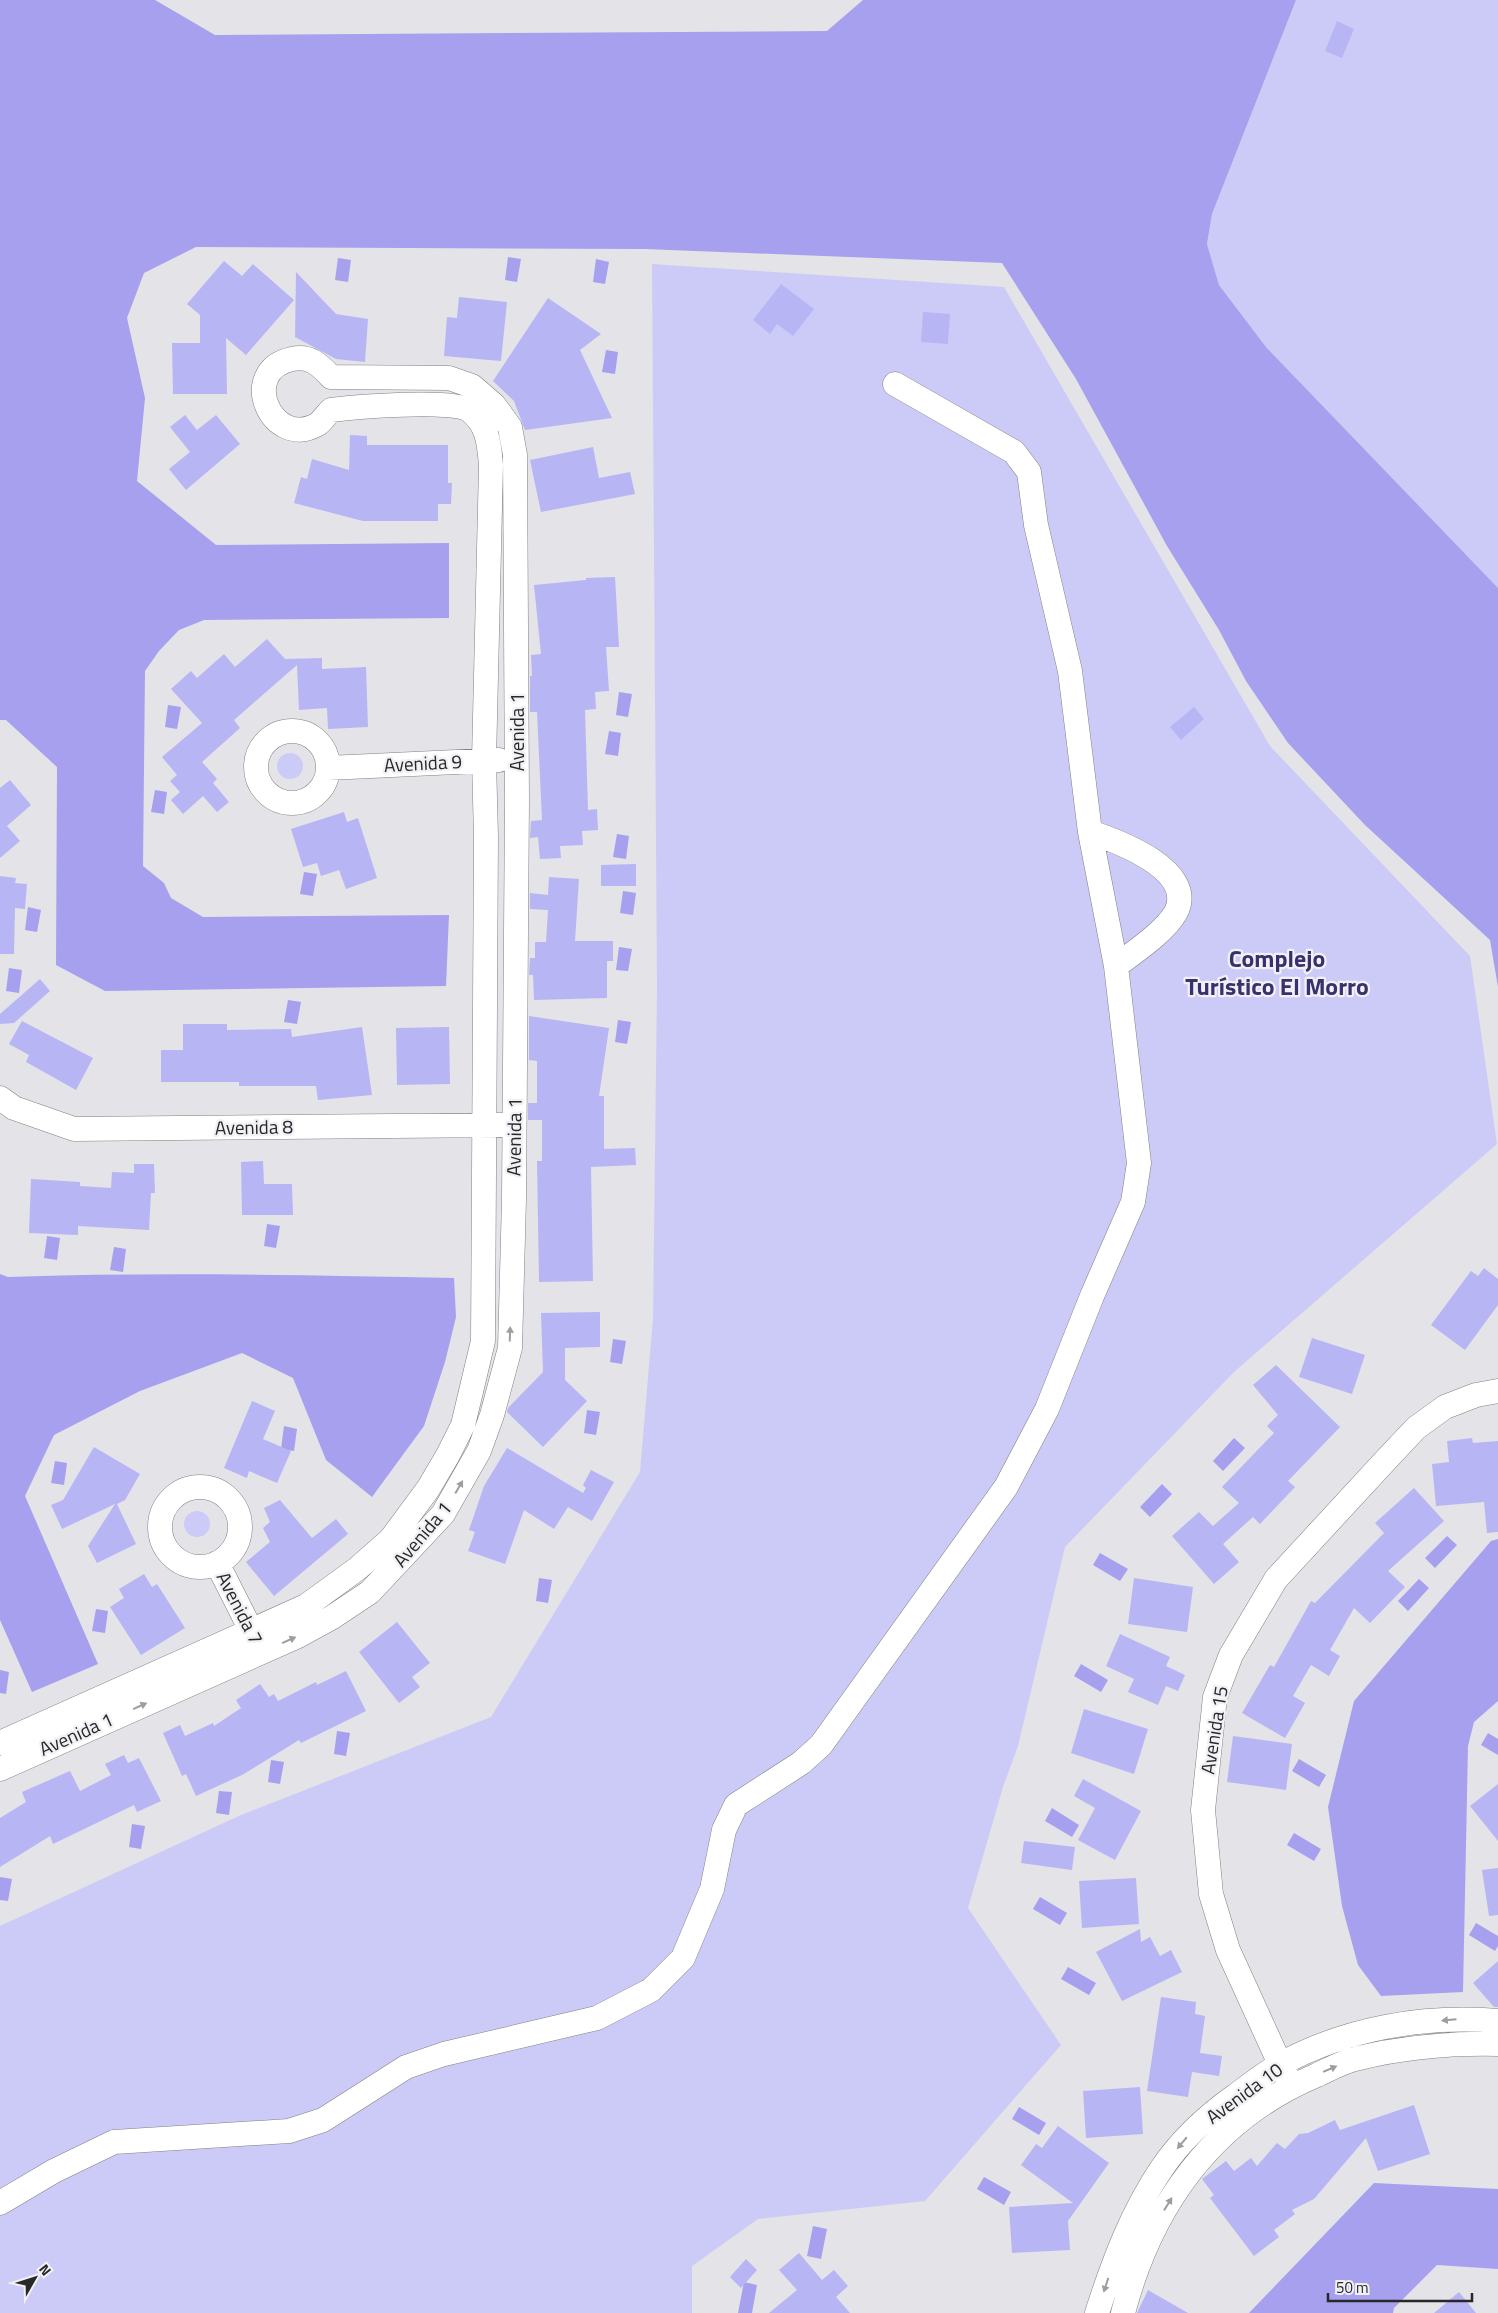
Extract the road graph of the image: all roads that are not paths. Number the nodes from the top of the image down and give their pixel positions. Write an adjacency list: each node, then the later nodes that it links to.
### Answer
1 (331, 377): 3 (street); 3 (street); 5 (street, Avenida 1)
2 (896, 384): 9 (street)
3 (331, 410): 4 (street, Avenida 1)
4 (488, 594): 5 (street); 6 (street, Avenida 1)
5 (516, 596): 7 (street, Avenida 1)
6 (484, 760): 7 (street, Avenida 9); 8 (street, Avenida 9); 10 (street, Avenida 1)
7 (517, 762): 11 (street, Avenida 1)
8 (328, 768)
9 (1090, 832): 12 (street); 12 (street)
10 (485, 910): 11 (street); 14 (street, Avenida 1)
11 (516, 911): 15 (street, Avenida 1)
12 (1116, 966): 29 (street)
13 (0, 1098): 14 (street, Avenida 8)
14 (486, 1124): 15 (street, Avenida 8); 17 (street, Avenida 1)
15 (514, 1126): 18 (street, Avenida 1, one-way to 15)
16 (1498, 1391): 27 (street, Avenida 15)
17 (468, 1405): 18 (street); 20 (street, Avenida 1)
18 (492, 1415): 20 (street, Avenida 1, one-way to 18)
19 (217, 1563): 20 (street, Avenida 7)
20 (257, 1642): 21 (street, Avenida 1); 22 (street, Avenida 1, one-way to 20)
21 (0, 1743)
22 (0, 1768)
23 (1498, 2021): 24 (street, Avenida 10, one-way to 24)
24 (1408, 2022): 26 (street); 27 (street, Avenida 10)
25 (1498, 2044): 26 (street, Avenida 10)
26 (1409, 2048): 28 (street, Avenida 10, one-way to 26)
27 (1280, 2064): 28 (street, Avenida 15); 30 (street, Avenida 10, one-way to 30)
28 (1292, 2085): 30 (street, Avenida 10, one-way to 28)
29 (0, 2203)
30 (1142, 2228): 31 (street, Avenida 10, one-way to 31); 32 (street, Avenida 10)
31 (1097, 2313)
32 (1124, 2313)

